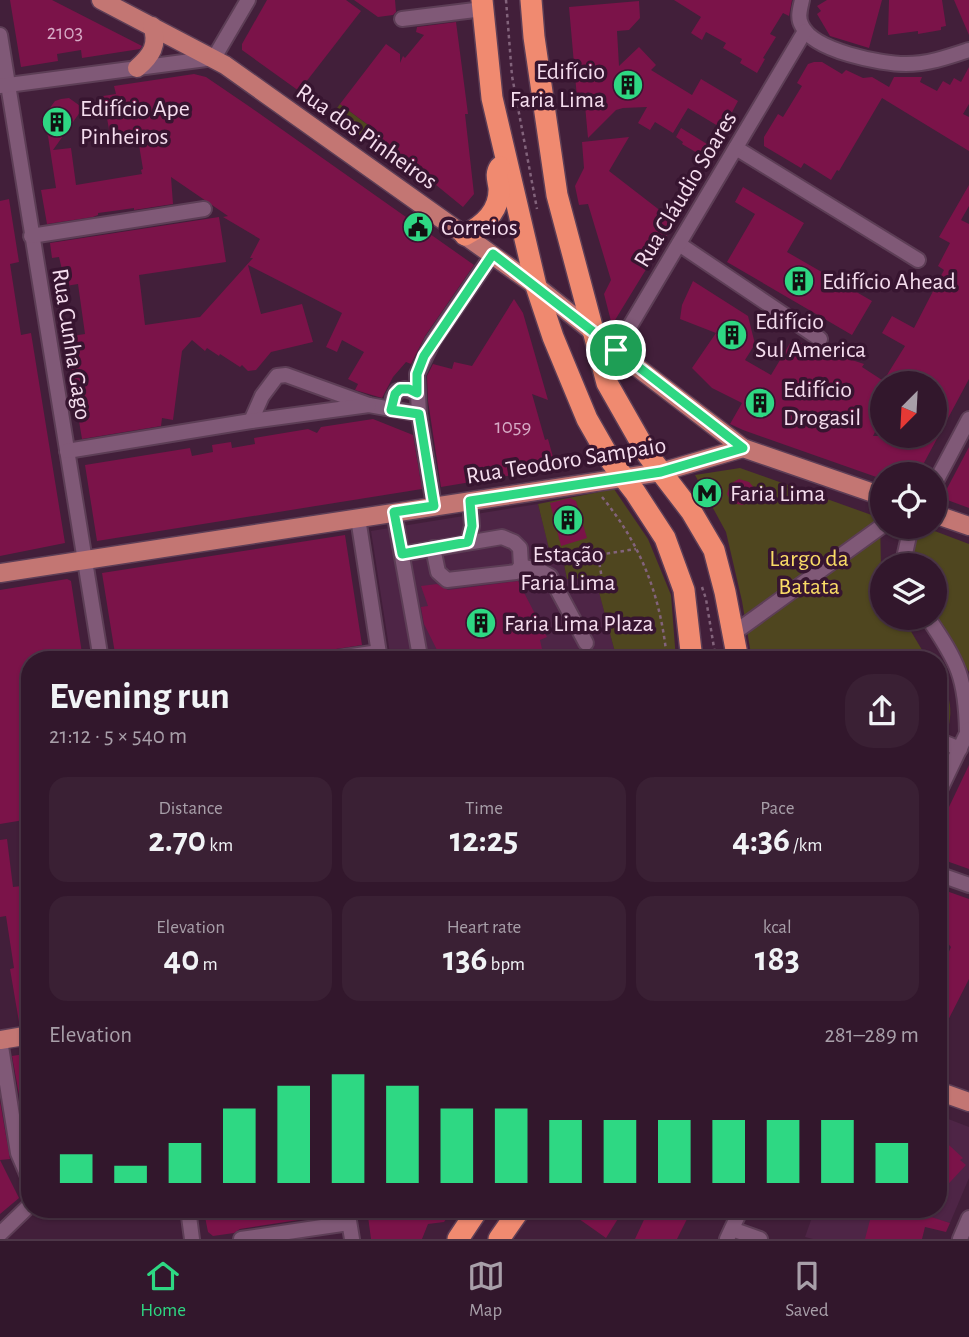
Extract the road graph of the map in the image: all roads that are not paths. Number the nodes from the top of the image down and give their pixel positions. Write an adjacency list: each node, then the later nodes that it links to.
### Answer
1 (101, 0): 7 (main road, Rua dos Pinheiros)
2 (248, 0): 11 (street)
3 (531, 0): 23 (highway)
4 (802, 0): 8 (street)
5 (482, 4): 6 (street); 15 (highway)
6 (402, 19)
7 (152, 26): 11 (main road, Rua dos Pinheiros); 12 (main road)
8 (805, 31): 10 (street); 14 (street, Rua Cláudio Soares)
9 (0, 35): 13 (street, Rua Cunha Gago)
10 (969, 50)
11 (214, 58): 12 (street); 17 (main road, Rua dos Pinheiros)
12 (137, 68): 13 (street)
13 (4, 86): 18 (street, Rua Cunha Gago)
14 (736, 148): 19 (street, Rua Cláudio Soares); 21 (street)
15 (505, 159): 17 (highway); 22 (highway)
16 (204, 209): 18 (street)
17 (465, 235): 20 (main road, Rua dos Pinheiros)
18 (31, 236): 34 (street, Rua Cunha Gago)
19 (679, 244): 24 (street); 25 (street, Rua Cláudio Soares)
20 (493, 254): 22 (main road, Rua dos Pinheiros); 27 (street)
21 (918, 260)
22 (536, 286): 23 (main road, Rua dos Pinheiros); 37 (highway)
23 (593, 331): 25 (main road, Rua dos Pinheiros); 26 (highway)
24 (820, 339)
25 (616, 350): 26 (street, Rua Cláudio Soares); 33 (main road, Rua dos Pinheiros)
26 (604, 370): 36 (highway)
27 (417, 393): 29 (street); 30 (street)
28 (369, 405): 29 (street); 32 (street); 32 (street)
29 (391, 410): 30 (street)
30 (419, 414): 40 (street)
31 (969, 419): 35 (street)
32 (251, 421): 34 (street)
33 (743, 448): 36 (main road, Rua Teodoro Sampaio); 38 (main road)
34 (67, 450): 49 (street, Rua Cunha Gago)
35 (946, 462)
36 (661, 472): 37 (main road, Rua Teodoro Sampaio); 53 (highway)
37 (622, 478): 39 (main road, Rua Teodoro Sampaio); 58 (highway)
38 (870, 492)
39 (470, 501): 40 (main road, Rua Teodoro Sampaio); 46 (street)
40 (434, 506): 41 (main road, Rua Teodoro Sampaio)
41 (394, 512): 42 (main road, Rua Teodoro Sampaio); 48 (street)
42 (358, 518): 49 (main road, Rua Teodoro Sampaio); 56 (street)
43 (947, 518): 44 (main road)
44 (969, 526)
45 (870, 535): 53 (street)
46 (468, 542): 47 (street); 50 (street)
47 (433, 548): 48 (street); 50 (street)
48 (402, 554): 57 (street)
49 (85, 560): 51 (main road, Rua Teodoro Sampaio); 55 (street, Rua Cunha Gago)
50 (522, 566): 54 (street)
51 (0, 573)
52 (936, 630): 60 (street)
53 (734, 633): 59 (highway)
54 (586, 643)
55 (100, 651)
56 (378, 651)
57 (419, 651)
58 (691, 651)
59 (737, 651)
60 (968, 731): 62 (street)
61 (947, 744): 62 (street)
62 (960, 749): 63 (street)
63 (947, 776)
64 (947, 877): 65 (street)
65 (969, 885)
66 (21, 1036): 67 (main road)
67 (0, 1040): 70 (street)
68 (947, 1094): 69 (main road)
69 (969, 1102)
70 (21, 1160)
71 (21, 1215): 80 (street)
72 (189, 1218): 81 (street)
73 (339, 1218): 82 (street)
74 (348, 1218): 83 (street)
75 (472, 1218): 84 (highway)
76 (514, 1218): 85 (highway)
77 (737, 1218): 79 (street)
78 (969, 1218): 87 (street)
79 (729, 1234): 86 (street)
80 (0, 1237)
81 (192, 1239)
82 (242, 1239)
83 (352, 1239)
84 (458, 1239)
85 (499, 1239)
86 (760, 1239)
87 (960, 1239)

